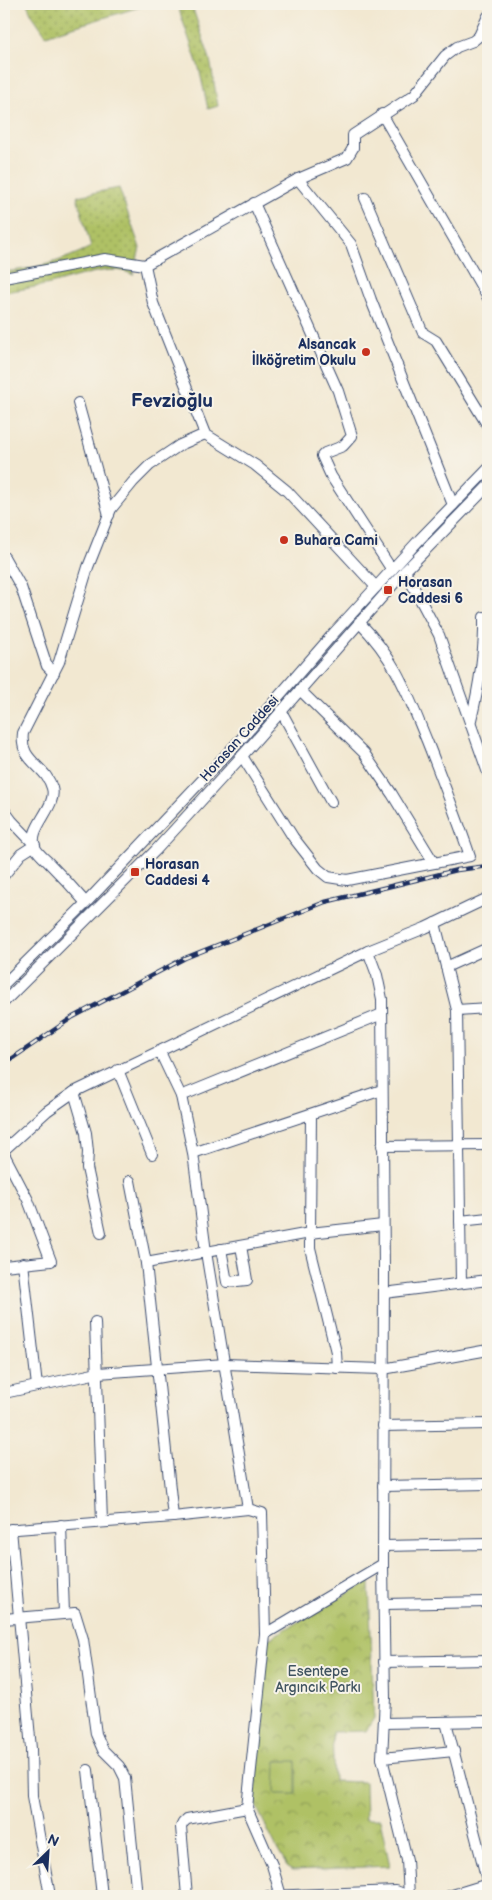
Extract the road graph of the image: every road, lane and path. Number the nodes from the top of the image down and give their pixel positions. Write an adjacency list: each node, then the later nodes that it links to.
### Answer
1 (488, 16): 2 (street)
2 (382, 114): 3 (street); 8 (street)
3 (298, 179): 5 (street); 14 (street)
4 (365, 198): 10 (street)
5 (254, 203): 6 (street); 17 (street)
6 (145, 265): 7 (street); 11 (street)
7 (4, 278)
8 (488, 298)
9 (78, 403): 15 (street)
10 (488, 426)
11 (205, 434): 15 (street); 19 (street)
12 (488, 469): 14 (street, Horasan Caddesi)
13 (488, 486): 18 (street, Horasan Caddesi)
14 (453, 505): 17 (street, Horasan Caddesi)
15 (109, 515): 22 (street)
16 (4, 557): 22 (street)
17 (392, 570): 19 (street, Horasan Caddesi)
18 (405, 572): 21 (street, Horasan Caddesi); 25 (street)
19 (376, 587): 34 (street, Horasan Caddesi)
20 (484, 617): 25 (street)
21 (359, 622): 23 (street, Horasan Caddesi); 31 (street)
22 (54, 673): 30 (street)
23 (300, 690): 24 (street, Horasan Caddesi); 31 (street)
24 (282, 711): 26 (street, Horasan Caddesi); 28 (street)
25 (470, 724): 27 (street)
26 (242, 756): 31 (street); 40 (street, Horasan Caddesi)
27 (488, 773)
28 (331, 802)
29 (4, 810): 30 (street)
30 (35, 845): 32 (street); 34 (street)
31 (434, 864)
32 (4, 876)
33 (488, 898): 35 (street)
34 (86, 903): 39 (street, Horasan Caddesi)
35 (435, 923): 37 (street); 38 (street)
36 (488, 948): 38 (street)
37 (368, 951): 43 (street); 44 (street)
38 (446, 967): 42 (street)
39 (4, 984)
40 (4, 1002)
41 (488, 1008): 42 (street)
42 (457, 1010): 50 (street)
43 (382, 1014): 46 (street); 48 (street)
44 (160, 1052): 45 (street); 48 (street)
45 (118, 1070): 47 (street); 55 (street)
46 (382, 1090): 49 (street); 52 (street)
47 (74, 1092): 53 (street); 60 (street)
48 (181, 1096): 54 (street)
49 (311, 1114): 54 (street); 61 (street)
50 (460, 1145): 51 (street); 52 (street); 58 (street)
51 (488, 1145)
52 (382, 1146): 59 (street)
53 (4, 1152): 65 (street)
54 (193, 1153): 64 (street)
55 (152, 1154)
56 (130, 1182): 66 (street)
57 (488, 1218): 58 (street)
58 (460, 1221): 69 (street)
59 (383, 1225): 61 (street); 70 (street)
60 (101, 1233)
61 (310, 1233): 62 (street); 74 (street)
62 (241, 1246): 63 (street); 63 (street)
63 (221, 1249): 64 (street)
64 (206, 1252): 66 (street); 73 (street)
65 (23, 1263): 67 (street); 78 (street)
66 (146, 1263): 75 (street)
67 (4, 1266)
68 (488, 1280): 69 (street)
69 (461, 1283): 70 (street)
70 (384, 1293): 76 (street)
71 (95, 1322): 77 (street)
72 (488, 1350): 76 (street)
73 (225, 1364): 74 (street); 75 (street); 84 (street)
74 (336, 1368): 76 (street)
75 (158, 1369): 77 (street); 85 (street)
76 (383, 1369): 81 (street)
77 (98, 1373): 78 (street); 86 (street)
78 (37, 1386): 79 (street)
79 (4, 1393)
80 (488, 1424): 81 (street)
81 (383, 1426): 83 (street)
82 (488, 1484): 83 (street)
83 (383, 1486): 90 (street)
84 (248, 1509): 85 (street); 97 (street)
85 (173, 1517): 86 (street)
86 (102, 1522): 87 (street)
87 (60, 1525): 88 (street); 94 (street)
88 (7, 1530): 95 (street)
89 (488, 1544): 90 (street)
90 (383, 1546): 91 (street)
91 (383, 1564): 93 (street); 97 (street)
92 (488, 1602): 93 (street)
93 (384, 1604): 99 (street)
94 (64, 1614): 95 (street); 110 (street)
95 (18, 1618): 96 (street); 108 (street)
96 (4, 1619)
97 (264, 1634): 106 (street)
98 (488, 1660): 99 (street)
99 (384, 1662): 102 (street)
100 (488, 1721): 101 (street)
101 (446, 1722): 102 (street); 103 (street)
102 (384, 1723): 104 (street)
103 (454, 1751): 104 (street); 107 (street)
104 (382, 1758): 114 (street)
105 (88, 1770): 109 (street)
106 (247, 1808): 111 (street); 113 (street)
107 (488, 1884): 115 (street)
108 (50, 1896)
109 (102, 1896)
110 (137, 1896)
111 (187, 1896)
112 (268, 1896): 113 (street)
113 (281, 1896): 114 (street)
114 (409, 1896)
115 (449, 1896)

